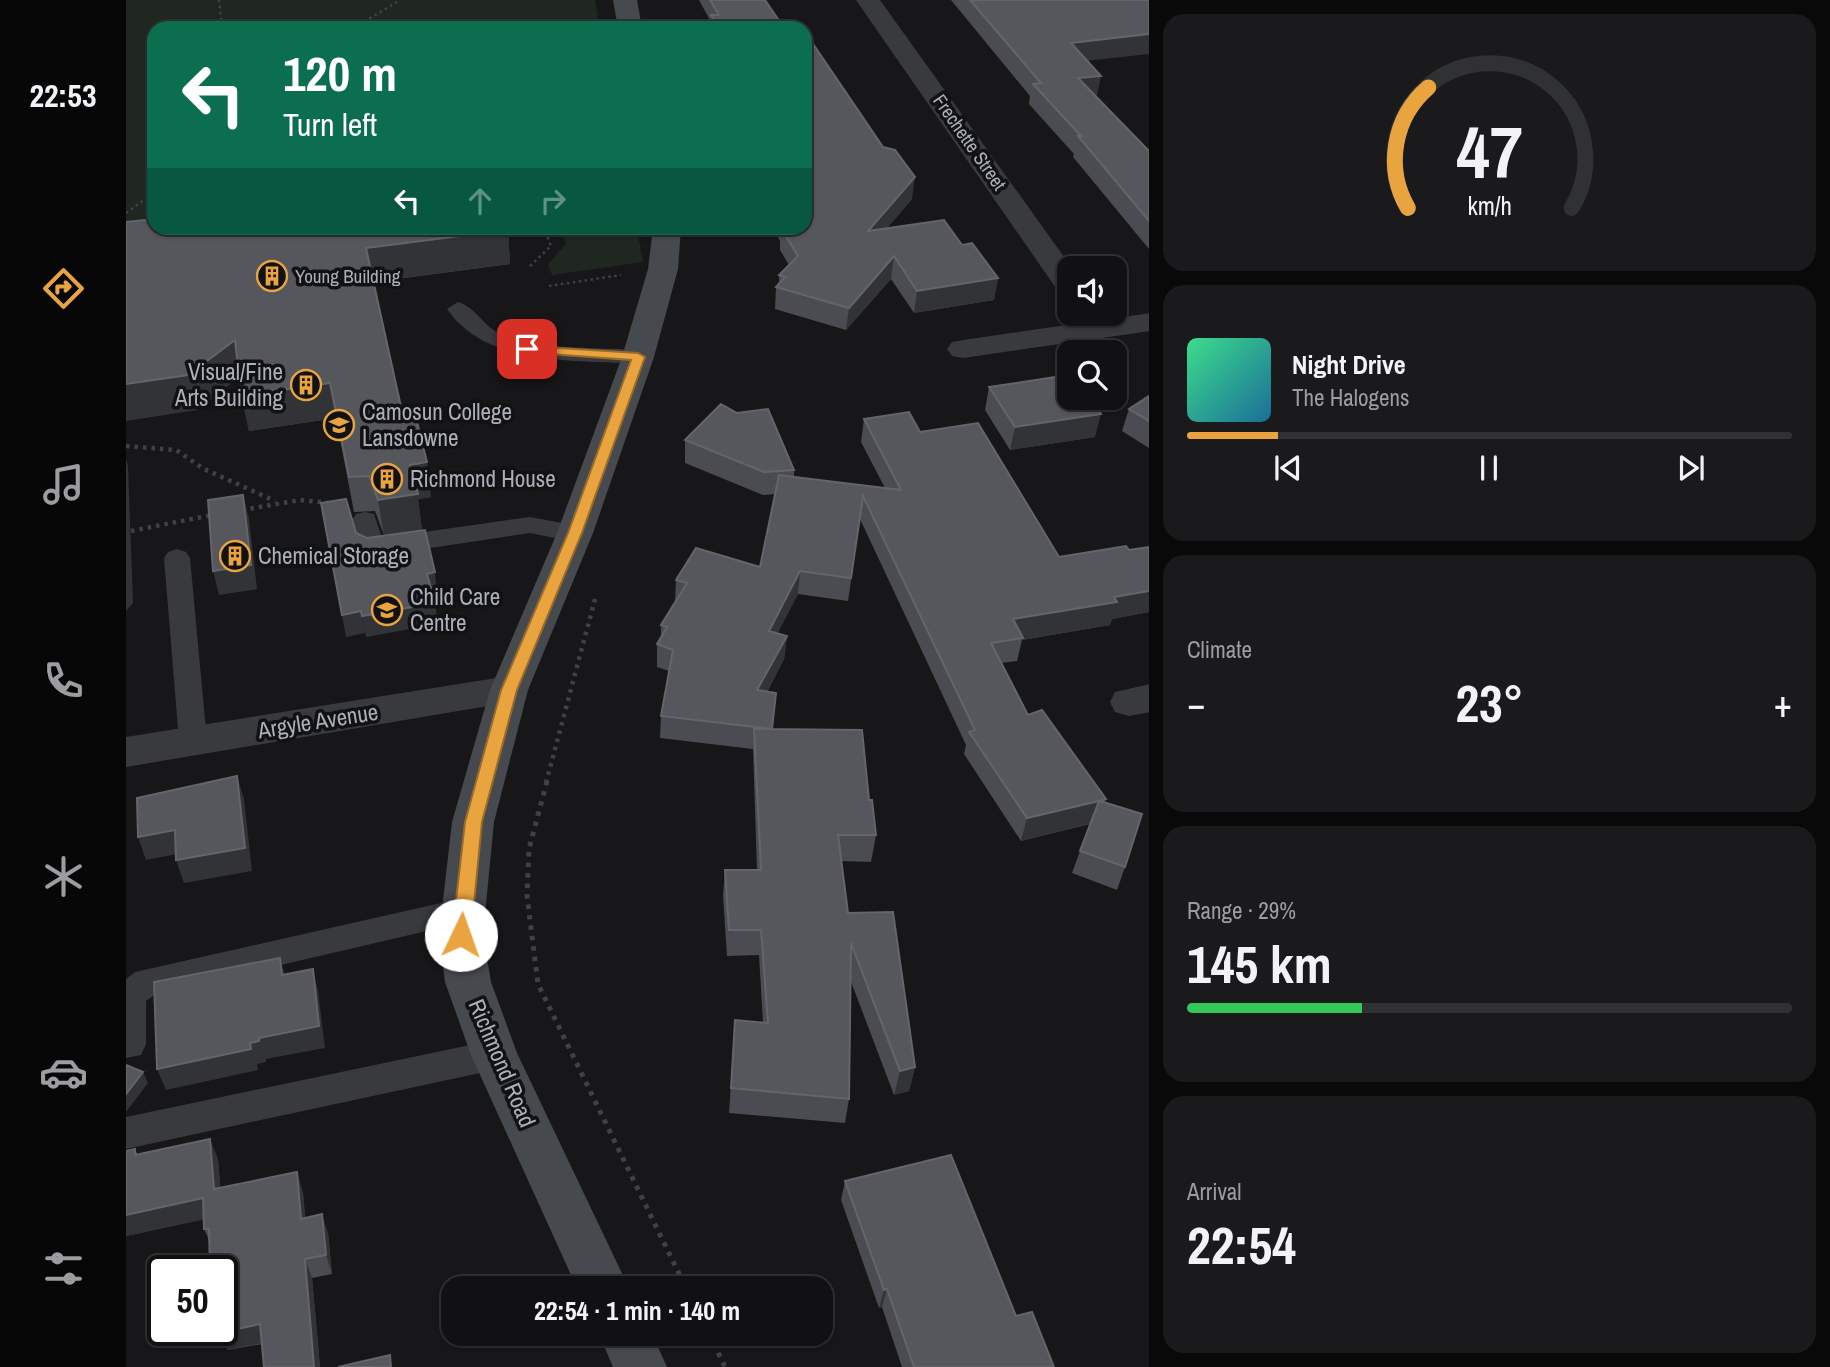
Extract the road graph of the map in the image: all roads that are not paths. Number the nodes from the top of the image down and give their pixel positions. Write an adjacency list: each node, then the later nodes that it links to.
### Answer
1 (625, 0): 3 (main road)
2 (868, 0): 5 (street, Frechette Street)
3 (630, 21)
4 (666, 235): 11 (main road, Richmond Road)
5 (1057, 268)
6 (458, 309): 11 (lane)
7 (1127, 322): 8 (street)
8 (1149, 322)
9 (1071, 326): 10 (street)
10 (964, 349)
11 (638, 357): 13 (main road, Richmond Road)
12 (365, 520): 13 (lane)
13 (575, 533): 15 (main road, Richmond Road)
14 (177, 558): 16 (lane)
15 (509, 690): 16 (street, Argyle Avenue); 18 (main road, Richmond Road)
16 (193, 741): 17 (street, Argyle Avenue)
17 (126, 752)
18 (463, 911): 19 (lane); 20 (main road, Richmond Road)
19 (129, 1044)
20 (495, 1055): 21 (lane); 22 (main road, Richmond Road)
21 (126, 1133)
22 (597, 1276)
23 (630, 1346): 24 (main road)
24 (640, 1367)

